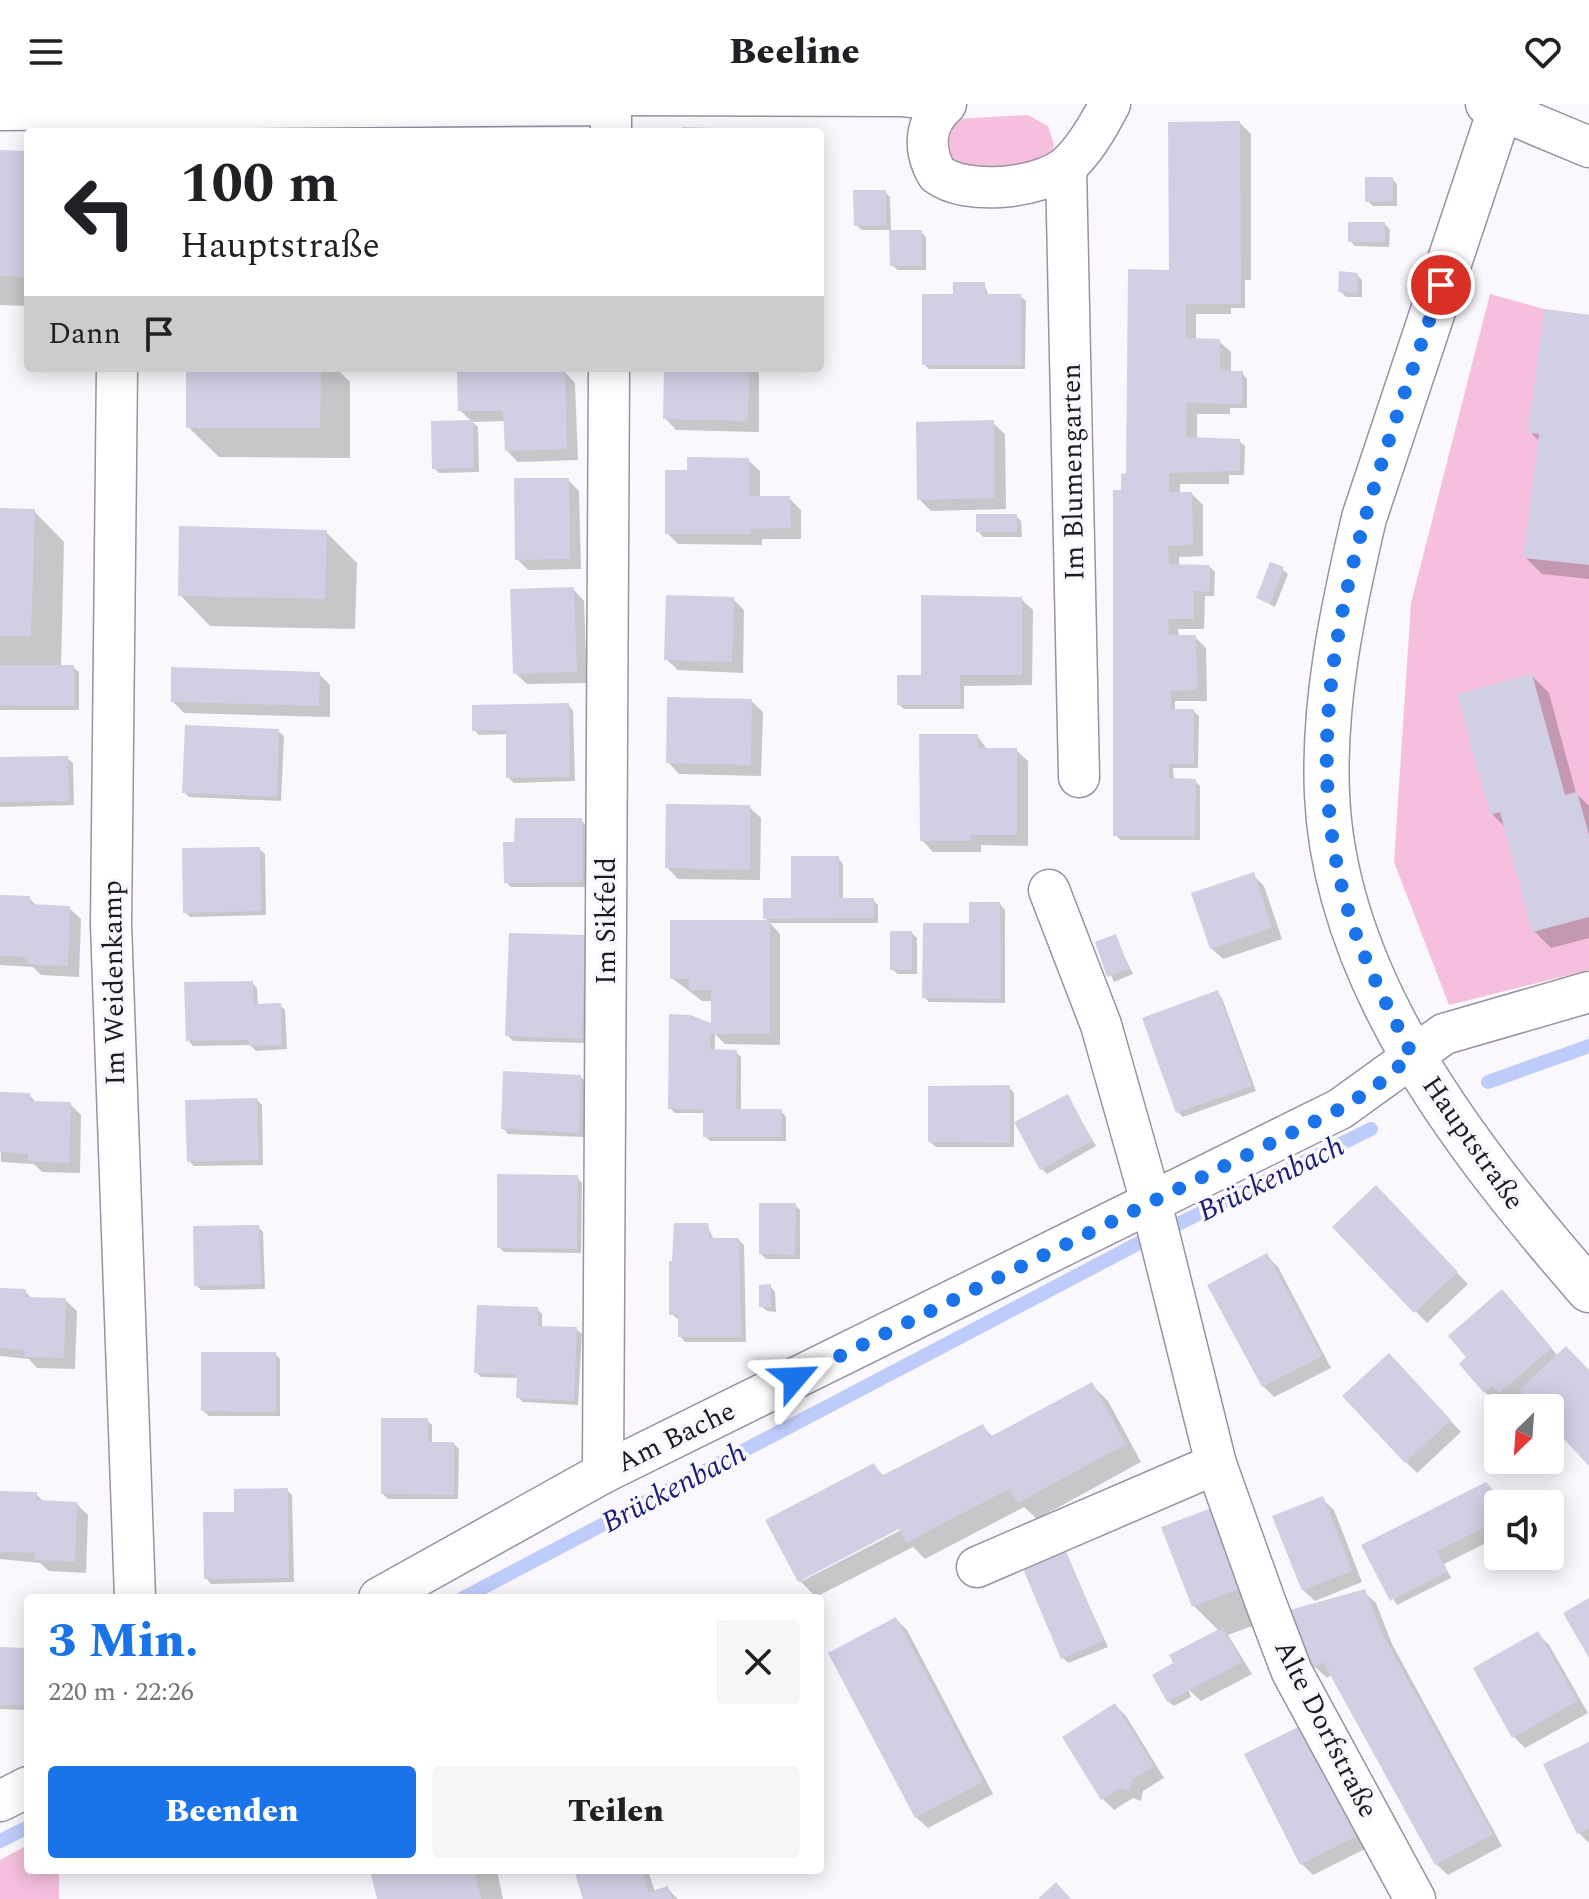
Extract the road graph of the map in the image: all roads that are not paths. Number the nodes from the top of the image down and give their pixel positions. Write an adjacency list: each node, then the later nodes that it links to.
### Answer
1 (1110, 104): 8 (street)
2 (1496, 106): 7 (street); 14 (street, Hauptstraße)
3 (942, 107): 6 (lane); 8 (street)
4 (0, 110): 5 (street)
5 (131, 115): 6 (street)
6 (611, 119)
7 (1589, 147)
8 (1066, 167): 11 (street, Im Blumengarten)
9 (117, 372): 20 (street, Im Weidenkamp)
10 (609, 372): 18 (street, Im Sikfeld)
11 (1079, 777)
12 (1049, 890): 15 (street)
13 (1589, 992): 14 (street, Am Bache)
14 (1412, 1055): 15 (street, Am Bache); 16 (street, Hauptstraße)
15 (1151, 1202): 17 (street, Alte Dorfstraße); 18 (street, Am Bache)
16 (1589, 1290)
17 (1216, 1464): 19 (street); 24 (street, Alte Dorfstraße)
18 (603, 1473): 21 (street, Am Bache)
19 (977, 1567)
20 (135, 1594)
21 (386, 1594)
22 (24, 1789): 23 (street)
23 (0, 1801)
24 (1415, 1899)

